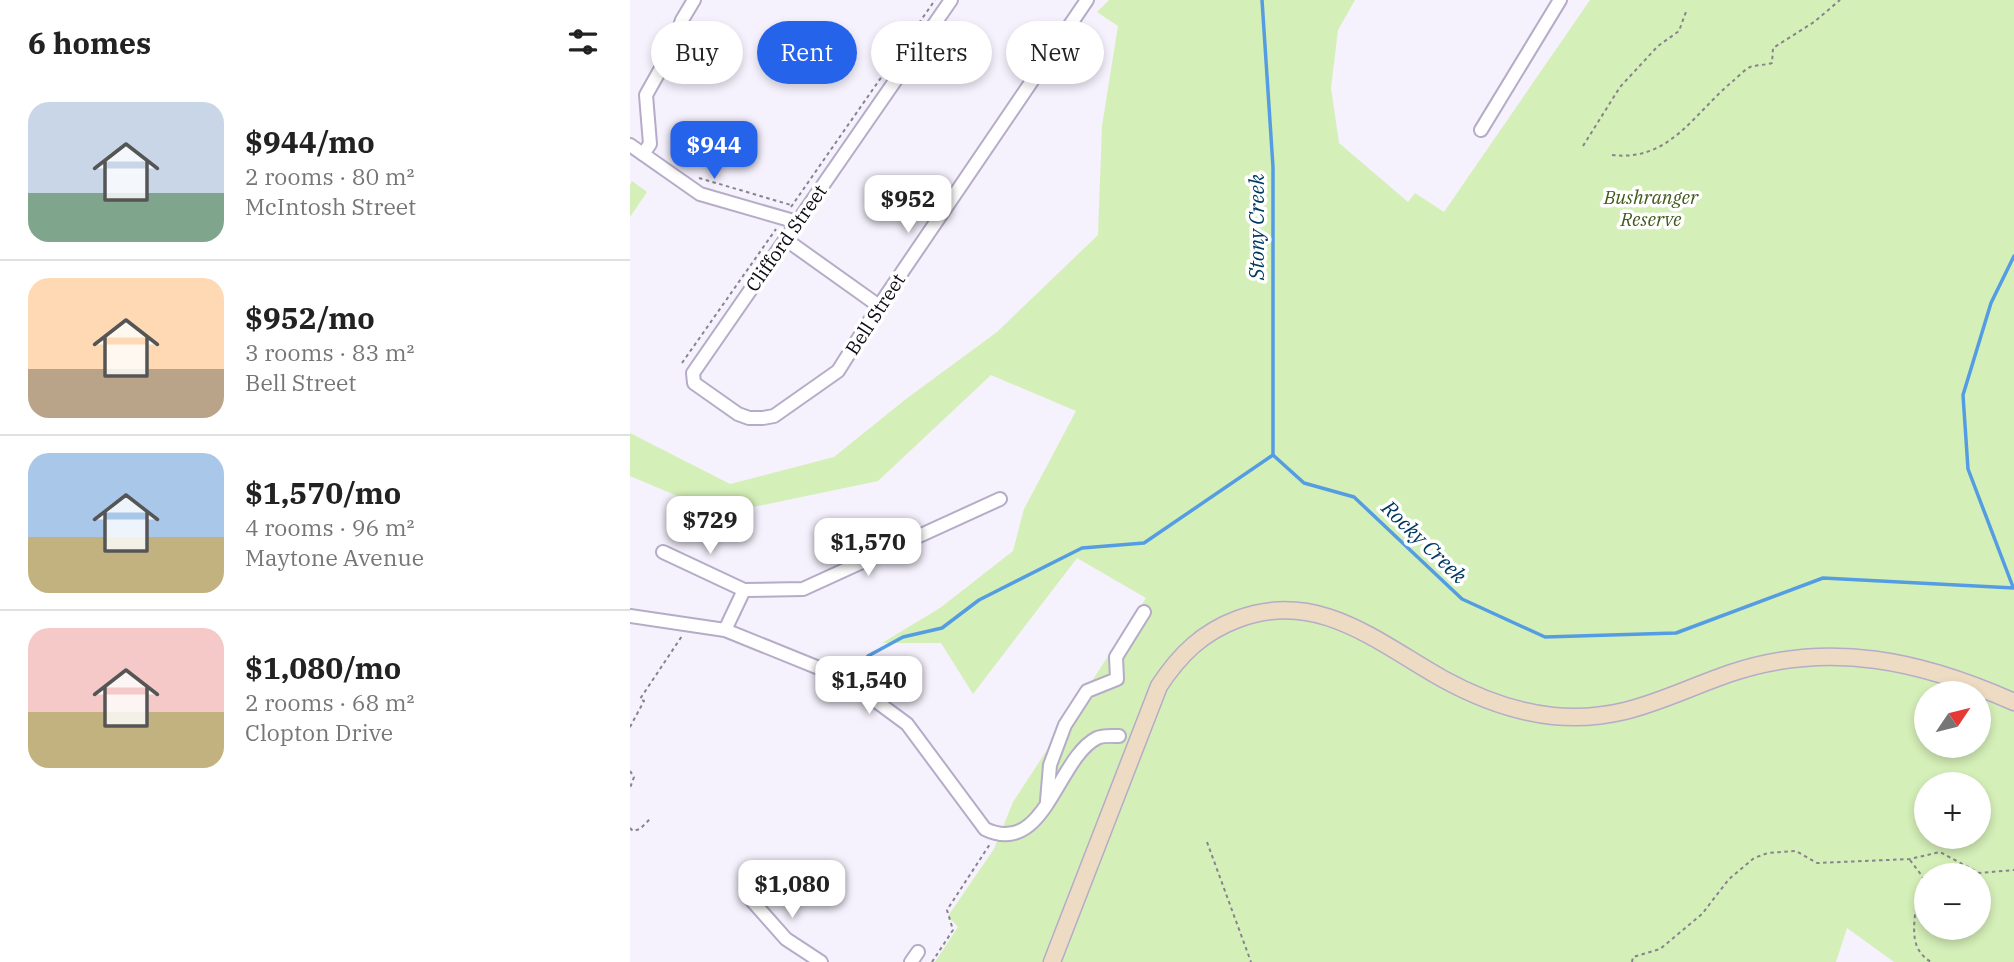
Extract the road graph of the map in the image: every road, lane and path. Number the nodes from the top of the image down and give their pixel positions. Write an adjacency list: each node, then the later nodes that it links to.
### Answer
1 (694, 0): 11 (street)
2 (935, 0): 14 (path)
3 (951, 0): 16 (street, Clifford Street)
4 (1560, 0): 8 (street)
5 (1840, 0): 12 (path)
6 (1086, 3): 18 (street, Bell Street)
7 (1687, 9): 10 (path)
8 (1481, 130)
9 (630, 145): 11 (street)
10 (1583, 146)
11 (643, 154): 15 (street)
12 (1612, 155)
13 (692, 172): 14 (path)
14 (792, 205): 15 (path)
15 (783, 219): 16 (street); 19 (path)
16 (797, 222): 17 (street, Clifford Street)
17 (785, 239): 18 (street); 20 (street, Clifford Street)
18 (879, 306): 20 (street, Bell Street)
19 (682, 363)
20 (693, 373)
21 (1000, 499): 23 (street)
22 (663, 552): 23 (street)
23 (744, 590): 26 (street)
24 (1144, 612): 33 (street)
25 (630, 616): 26 (street)
26 (725, 630): 33 (street)
27 (682, 635): 29 (path)
28 (2014, 702): 45 (main road)
29 (630, 727)
30 (1119, 736): 33 (street)
31 (630, 771): 32 (path)
32 (630, 788)
33 (1047, 805)
34 (650, 819): 35 (path)
35 (630, 828)
36 (993, 839): 44 (path)
37 (1207, 842): 46 (path)
38 (1910, 859): 39 (path); 40 (path); 47 (path)
39 (1914, 865)
40 (2014, 870)
41 (747, 895): 43 (street)
42 (1914, 940): 48 (path)
43 (821, 962)
44 (932, 962)
45 (1052, 962)
46 (1251, 962)
47 (1632, 962)
48 (1931, 962)

